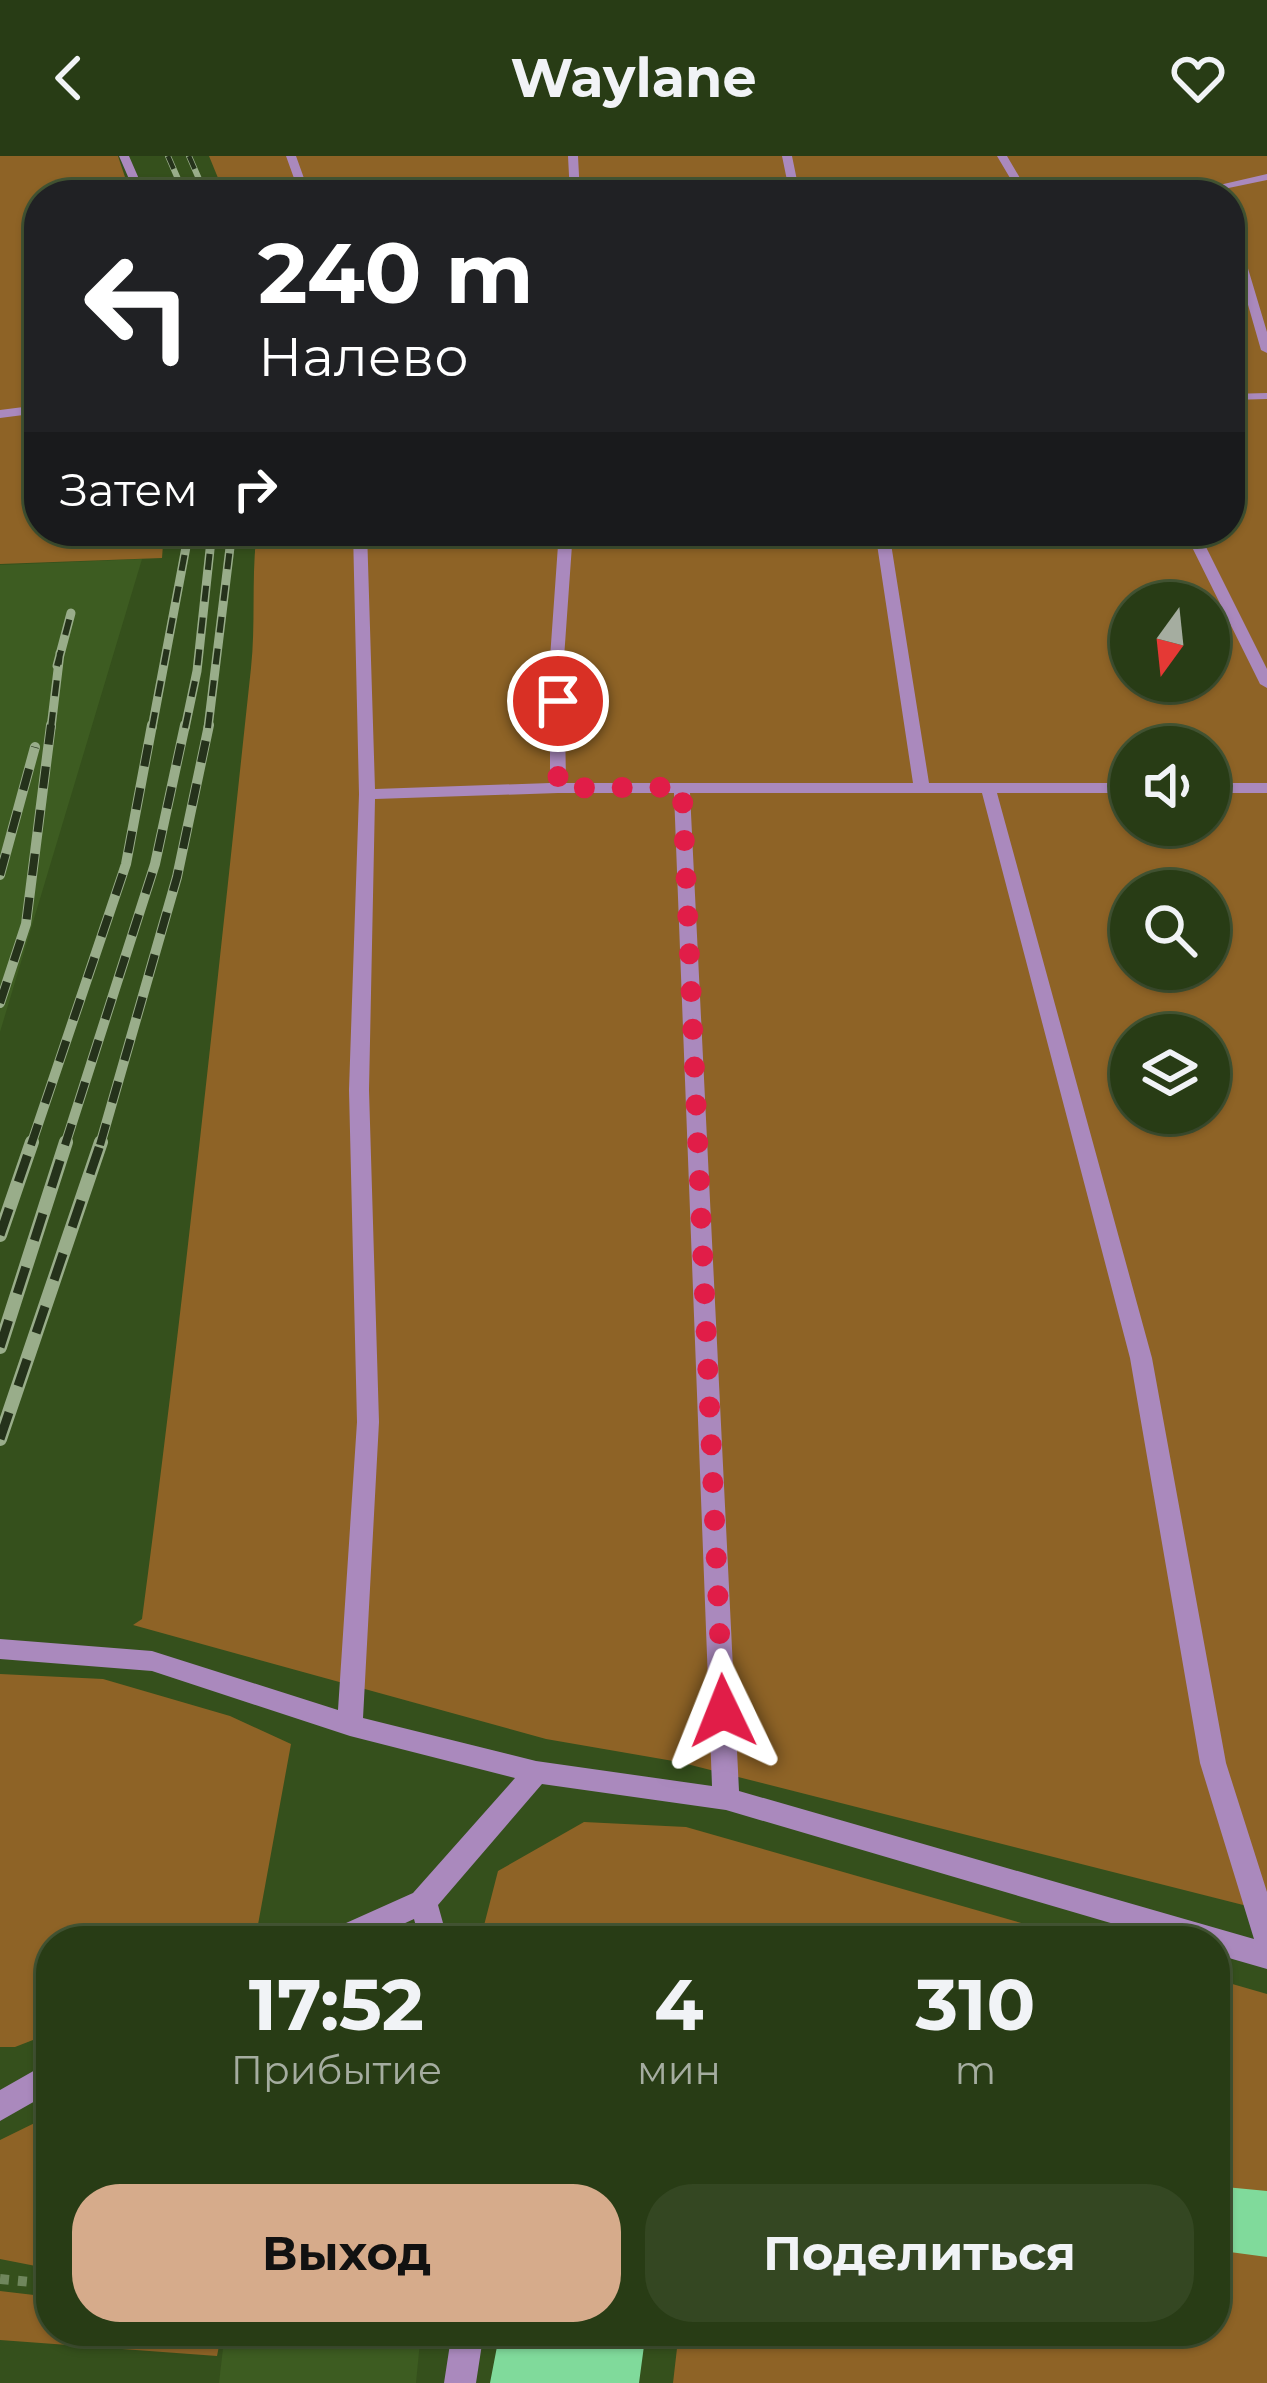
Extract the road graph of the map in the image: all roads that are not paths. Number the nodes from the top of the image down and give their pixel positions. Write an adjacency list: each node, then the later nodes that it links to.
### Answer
1 (1245, 276): 2 (street)
2 (1267, 350)
3 (360, 546): 15 (street)
4 (565, 546): 11 (street)
5 (884, 546): 8 (street)
6 (1198, 546): 7 (street)
7 (1267, 684)
8 (921, 785): 9 (street); 10 (street)
9 (682, 787): 11 (street); 19 (street)
10 (988, 787): 12 (street); 24 (street)
11 (558, 788): 15 (street)
12 (1110, 788)
13 (1230, 788): 14 (street)
14 (1267, 788)
15 (367, 794): 17 (street)
16 (0, 1649): 17 (street)
17 (350, 1726): 18 (street)
18 (536, 1772): 19 (street); 20 (street)
19 (726, 1799): 23 (street)
20 (423, 1902): 21 (street); 22 (street)
21 (369, 1926)
22 (430, 1926)
23 (1164, 1926)
24 (1267, 1937)
25 (1230, 1945): 26 (street)
26 (1267, 1956)
27 (36, 2084): 28 (street)
28 (0, 2107)
29 (466, 2346): 30 (street)
30 (460, 2383)

